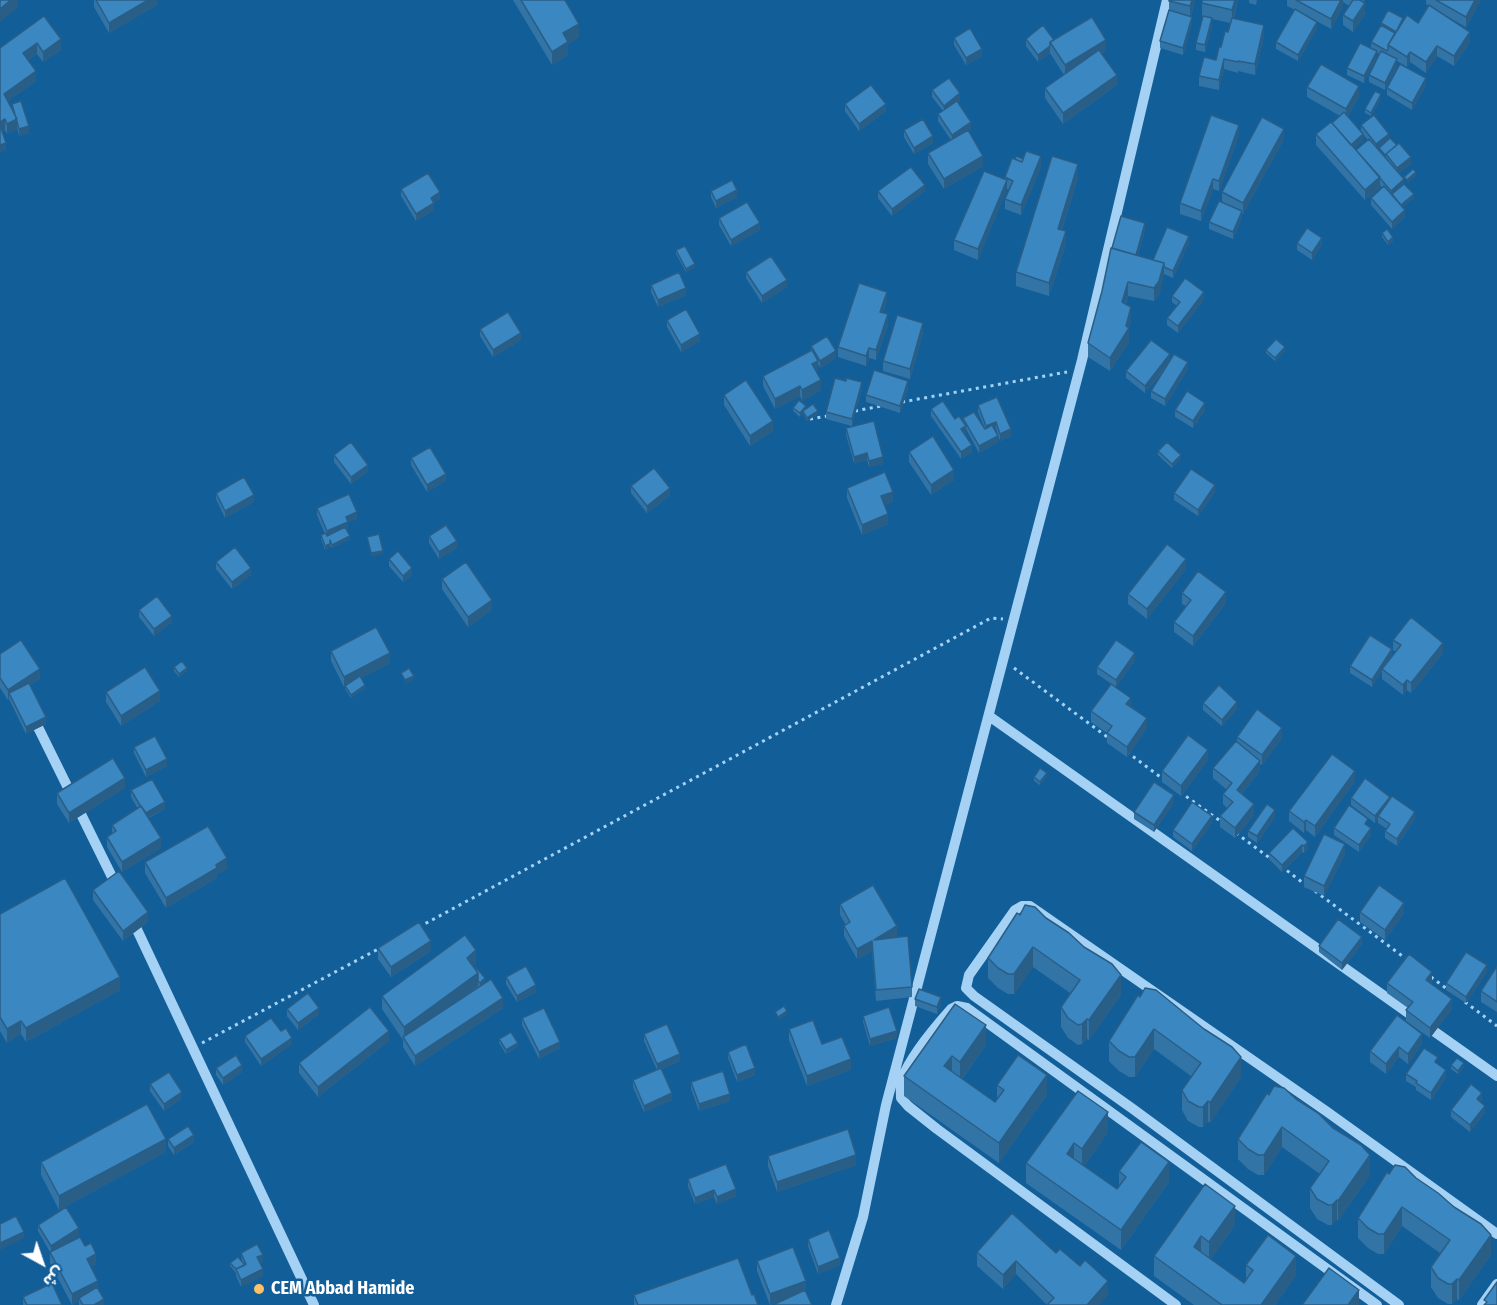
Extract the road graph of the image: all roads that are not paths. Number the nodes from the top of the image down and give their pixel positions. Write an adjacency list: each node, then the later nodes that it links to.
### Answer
1 (1167, 0): 3 (street)
2 (26, 703): 4 (street)
3 (989, 716): 6 (street); 10 (street)
4 (120, 894)
5 (126, 905): 9 (street)
6 (1497, 1076)
7 (1497, 1234): 13 (street)
8 (1497, 1284): 14 (street)
9 (314, 1305)
10 (836, 1305)
11 (1176, 1305): 12 (street)
12 (1377, 1305)
13 (1399, 1305)
14 (1482, 1305)

